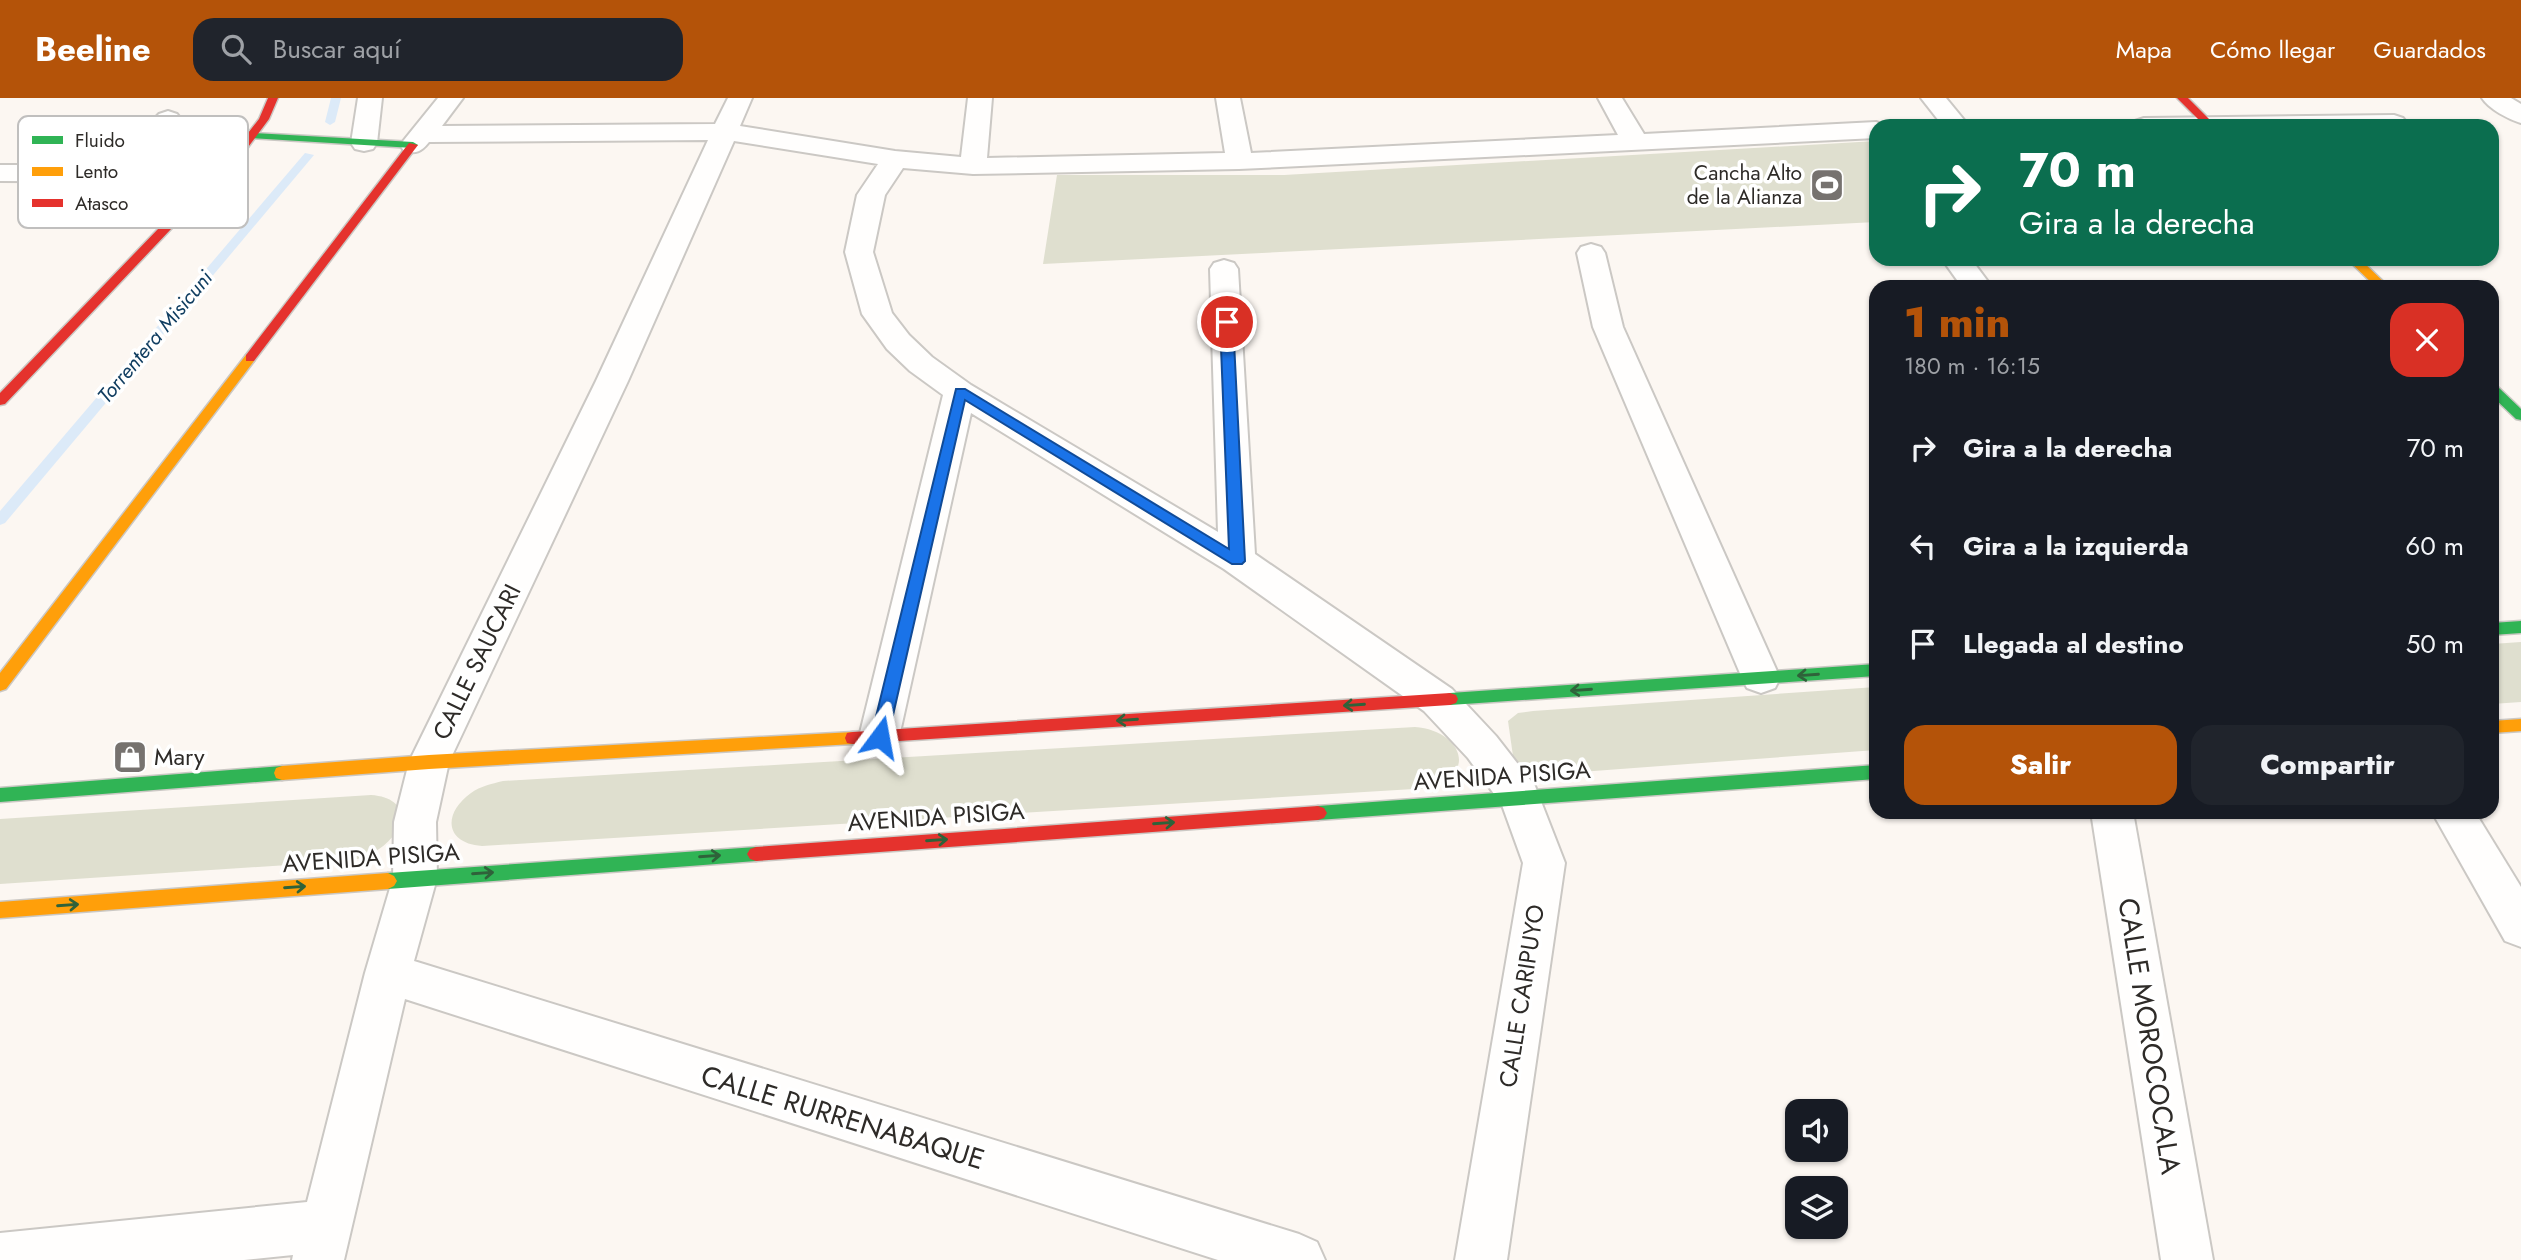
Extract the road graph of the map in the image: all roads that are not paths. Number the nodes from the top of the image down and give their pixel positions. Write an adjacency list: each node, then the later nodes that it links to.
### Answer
1 (273, 98): 16 (street)
2 (370, 98): 20 (street)
3 (452, 98): 18 (street)
4 (740, 98): 15 (street, CALLE SAUCARI)
5 (980, 98): 23 (street)
6 (1228, 98): 22 (street)
7 (1610, 98): 19 (street)
8 (1933, 98): 12 (street)
9 (2182, 98): 13 (street)
10 (2494, 98): 11 (street)
11 (2521, 115)
12 (1950, 119)
13 (2204, 119)
14 (1869, 130): 19 (street)
15 (726, 132): 18 (street); 21 (street); 45 (street, CALLE SAUCARI)
16 (251, 136): 17 (street); 20 (street)
17 (248, 140)
18 (417, 140): 20 (street); 40 (street)
19 (1635, 141): 22 (street)
20 (364, 142)
21 (895, 159): 23 (street); 31 (street, CALLE CARIPUYO)
22 (1240, 161): 23 (street)
23 (973, 166)
24 (0, 173): 25 (street)
25 (18, 173)
26 (167, 228): 33 (street)
27 (1591, 253): 39 (street)
28 (2360, 266): 30 (street)
29 (1224, 269): 35 (street)
30 (2376, 280)
31 (960, 392): 35 (street, CALLE CARIPUYO); 44 (street)
32 (2499, 396): 34 (street)
33 (0, 401)
34 (2521, 416)
35 (1237, 561): 41 (street, CALLE CARIPUYO)
36 (2521, 627): 37 (street)
37 (2499, 629)
38 (1869, 670): 39 (street, one-way to 39)
39 (1760, 678): 41 (street, one-way to 41)
40 (0, 685)
41 (1438, 700): 44 (street, one-way to 44); 48 (street, CALLE CARIPUYO)
42 (2521, 726): 43 (street)
43 (2499, 727)
44 (880, 737): 45 (street)
45 (429, 762): 47 (street); 51 (street, CALLE SAUCARI)
46 (1869, 772): 48 (street, AVENIDA PISIGA)
47 (0, 796)
48 (1520, 797): 51 (street, AVENIDA PISIGA, one-way to 48); 58 (street, CALLE CARIPUYO)
49 (2113, 819): 59 (street, CALLE MOROCOCALA)
50 (2457, 819): 53 (street)
51 (415, 878): 52 (street, AVENIDA PISIGA, one-way to 51); 54 (street, CALLE SAUCARI)
52 (0, 910)
53 (2521, 927)
54 (387, 973): 55 (street, CALLE SAUCARI); 57 (street, CALLE RURRENABAQUE)
55 (322, 1243): 56 (street)
56 (0, 1259)
57 (1299, 1260)
58 (1481, 1260)
59 (2187, 1260)

